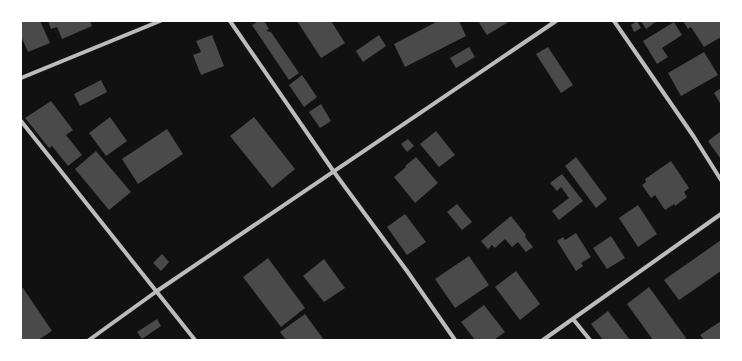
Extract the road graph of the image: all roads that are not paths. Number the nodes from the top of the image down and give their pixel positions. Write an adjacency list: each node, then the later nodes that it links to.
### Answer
1 (160, 21): 5 (street)
2 (230, 21): 7 (street)
3 (556, 21): 7 (street)
4 (614, 21): 8 (street)
5 (21, 78)
6 (21, 121): 10 (street)
7 (334, 172): 10 (street); 14 (street)
8 (721, 180)
9 (721, 214): 11 (street)
10 (157, 292): 12 (street); 13 (street)
11 (573, 319): 15 (street); 16 (street)
12 (89, 340)
13 (195, 340)
14 (455, 340)
15 (543, 340)
16 (590, 340)

